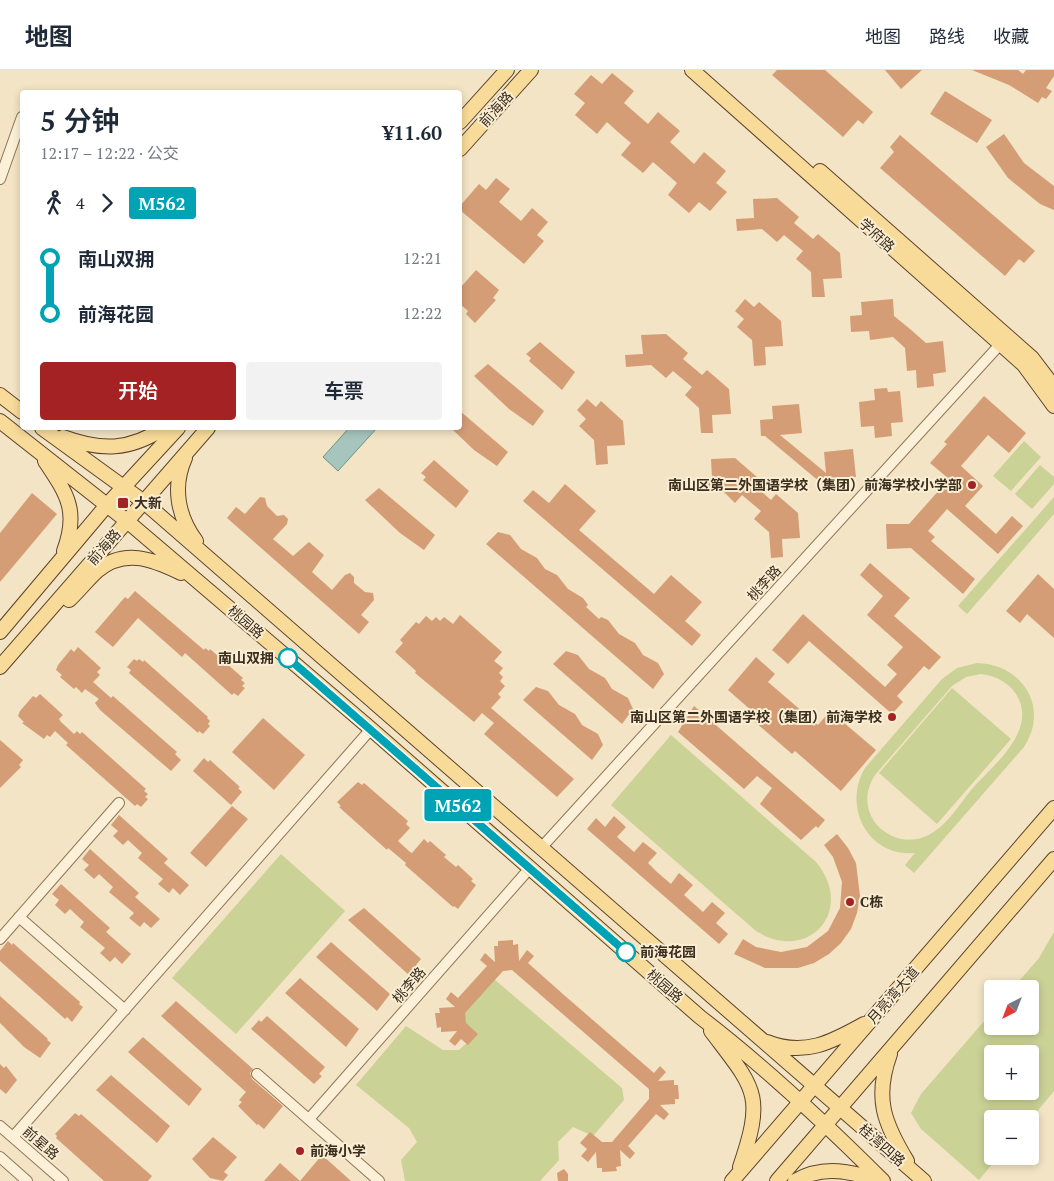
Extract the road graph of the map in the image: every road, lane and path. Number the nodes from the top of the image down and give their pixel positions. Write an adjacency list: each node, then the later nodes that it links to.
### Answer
1 (507, 70): 5 (main road, 前海路)
2 (531, 70): 7 (main road, 前海路)
3 (692, 70): 9 (main road, 学府路)
4 (705, 70): 9 (main road, 学府路)
5 (462, 120)
6 (20, 123): 8 (street)
7 (462, 147)
8 (0, 179)
9 (1004, 340): 10 (main road, 学府路); 12 (main road, 学府路); 35 (street, 桃李路)
10 (1054, 387)
11 (0, 395): 13 (main road)
12 (1054, 406)
13 (20, 410)
14 (0, 421): 21 (main road, 桃园路)
15 (45, 430): 22 (main road, 桃园路)
16 (47, 430): 17 (main road)
17 (160, 430)
18 (176, 430): 22 (main road, 前海路)
19 (206, 430): 20 (main road, 前海路)
20 (190, 448): 23 (main road, 前海路); 27 (main road)
21 (37, 450): 24 (main road, 桃园路); 26 (main road)
22 (124, 486): 23 (main road, 桃园路); 24 (main road, 前海路)
23 (144, 502): 25 (main road, 前海路); 27 (main road, 桃园路)
24 (107, 505): 25 (main road, 桃园路); 26 (main road, 前海路)
25 (127, 521): 28 (main road, 桃园路); 30 (main road, 前海路)
26 (62, 559): 29 (main road, 前海路)
27 (216, 565): 35 (main road, 桃园路)
28 (202, 584): 30 (main road); 32 (main road, 桃园路)
29 (0, 632)
30 (30, 632): 31 (main road, 前海路)
31 (0, 666)
32 (371, 729): 37 (main road, 桃园路); 40 (street)
33 (119, 803): 38 (street)
34 (1054, 808): 42 (main road, 月亮湾大道)
35 (541, 848): 43 (main road, 桃园路)
36 (1054, 859): 44 (main road)
37 (530, 868): 41 (main road, 桃园路); 49 (street, 桃李路)
38 (19, 917): 39 (street); 40 (street)
39 (0, 938)
40 (125, 1010): 52 (street)
41 (700, 1017): 47 (main road, 桃园路); 55 (main road)
42 (873, 1018): 43 (main road); 46 (main road, 月亮湾大道)
43 (760, 1039): 46 (main road, 桃园路)
44 (893, 1048): 48 (main road); 54 (main road)
45 (257, 1074): 49 (street)
46 (814, 1086): 47 (main road, 月亮湾大道); 48 (main road, 桃园路)
47 (800, 1101): 50 (main road, 桃园路); 55 (main road, 月亮湾大道)
48 (840, 1109): 50 (main road); 54 (main road, 桂湾四路)
49 (309, 1119): 58 (street)
50 (826, 1124): 59 (main road); 61 (main road, 桂湾四路)
51 (0, 1126): 52 (street, 前星路)
52 (13, 1137): 57 (street, 前星路)
53 (0, 1157): 56 (street)
54 (919, 1177)
55 (735, 1178)
56 (27, 1181)
57 (63, 1181)
58 (379, 1181)
59 (777, 1181)
60 (795, 1181): 61 (main road)
61 (883, 1181)

